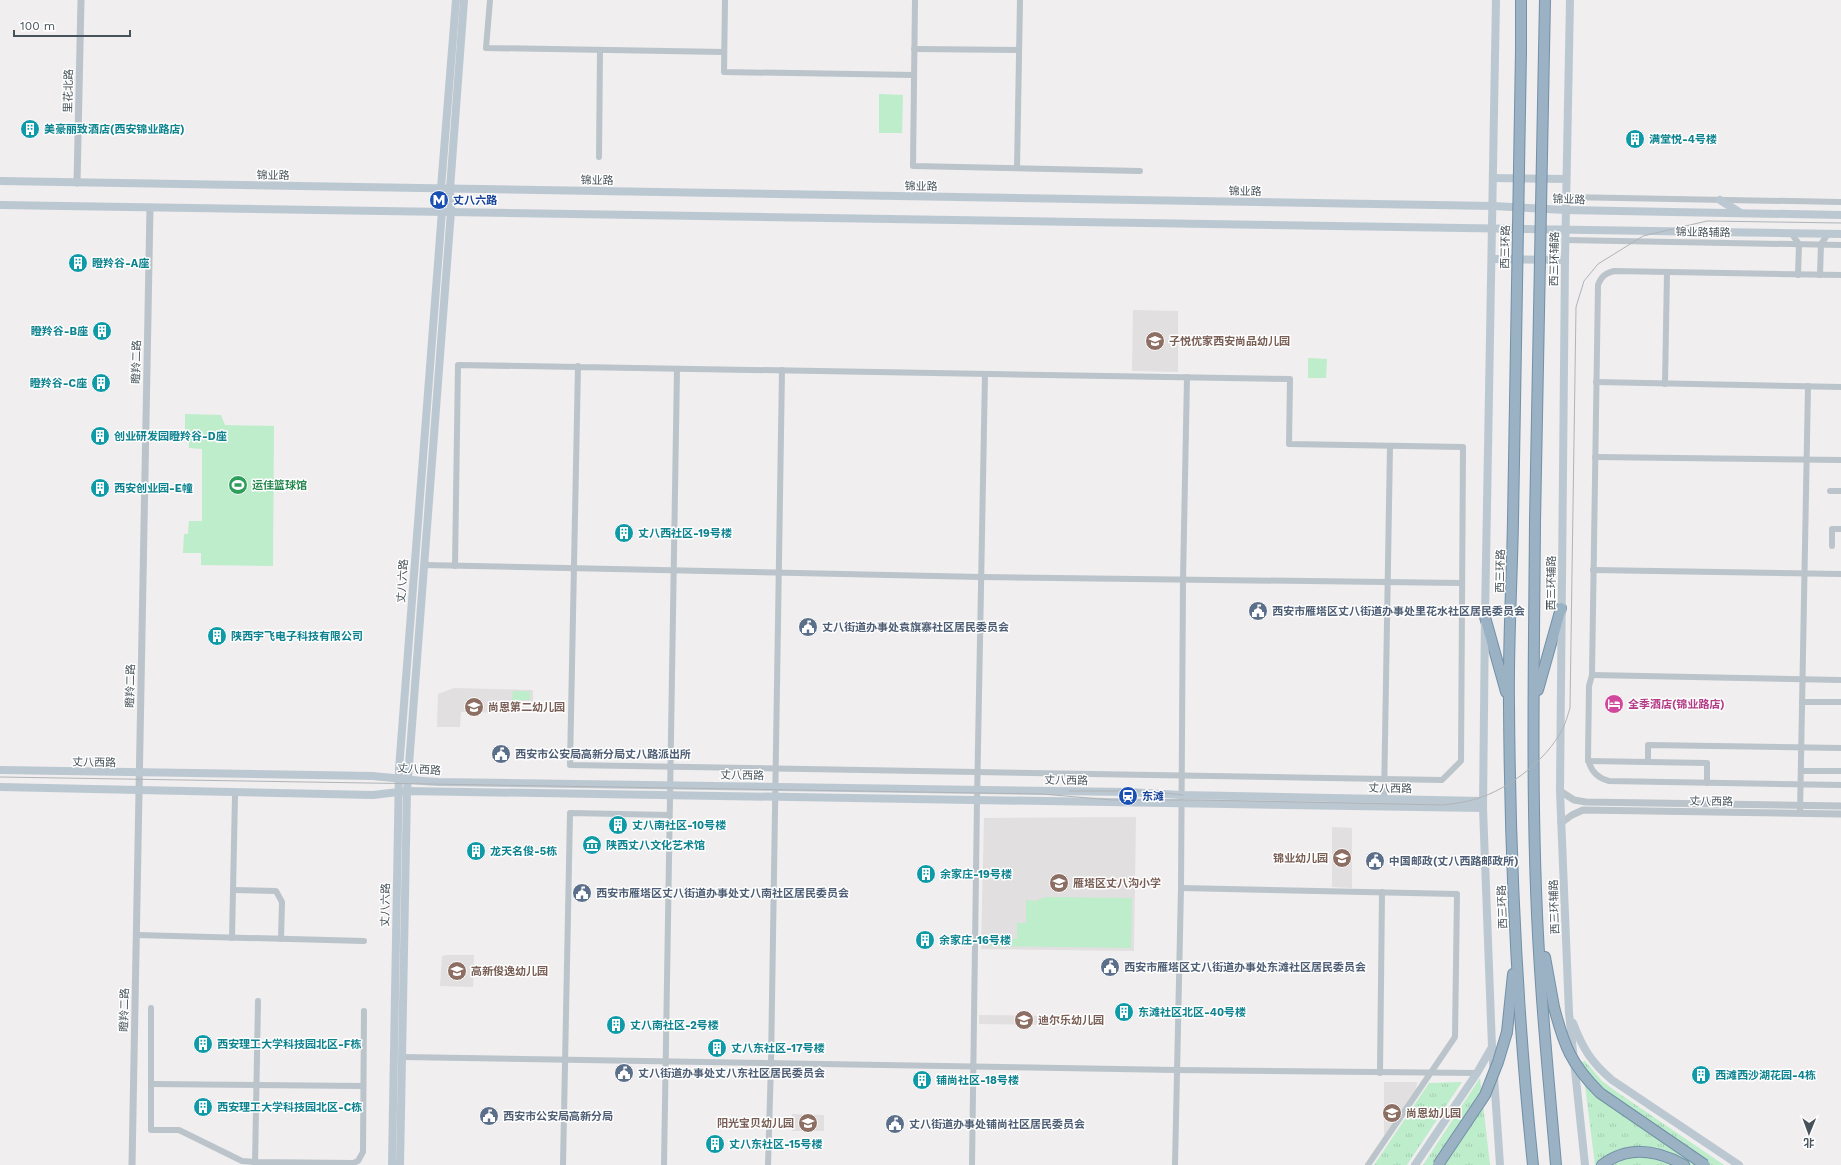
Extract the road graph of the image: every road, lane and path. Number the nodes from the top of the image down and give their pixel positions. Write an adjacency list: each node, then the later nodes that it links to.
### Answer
1 (81, 0): 23 (street, 里花北路)
2 (456, 0): 24 (main road, 丈八六路)
3 (464, 0): 25 (main road, 丈八六路)
4 (490, 0): 13 (street)
5 (725, 0): 15 (street)
6 (915, 0): 12 (street)
7 (1020, 0): 14 (street)
8 (1496, 0): 20 (main road)
9 (1521, 0): 88 (highway, 西三环路, bridge)
10 (1545, 0): 89 (highway, bridge)
11 (1570, 0): 21 (main road, 西三环辅路)
12 (914, 49): 14 (street); 16 (street)
13 (600, 50): 15 (street); 17 (street)
14 (1019, 50): 18 (street)
15 (724, 52): 16 (street)
16 (914, 75): 18 (street)
17 (599, 157)
18 (1017, 168): 19 (street)
19 (1140, 171)
20 (1493, 178): 21 (main road); 30 (main road)
21 (1566, 179): 26 (main road, 西三环辅路)
22 (0, 181): 23 (main road, 锦业路)
23 (77, 182): 24 (main road, 锦业路)
24 (441, 188): 25 (main road, 锦业路); 33 (main road, 丈八六路)
25 (450, 189): 30 (main road, 锦业路); 34 (main road, 丈八六路)
26 (1566, 197): 27 (street); 32 (main road, 西三环辅路)
27 (1720, 200): 28 (street); 35 (main road)
28 (1841, 202)
29 (0, 205): 31 (main road)
30 (1493, 206): 32 (main road, 锦业路); 37 (main road)
31 (150, 207): 33 (main road); 100 (street, 瞪羚二路)
32 (1565, 210): 35 (main road, 锦业路); 38 (main road, 西三环辅路)
33 (442, 211): 34 (main road); 102 (main road, 丈八六路)
34 (451, 211): 37 (main road); 69 (main road, 丈八六路)
35 (1739, 213): 36 (main road, 锦业路)
36 (1841, 215)
37 (1492, 229): 38 (main road); 46 (main road)
38 (1565, 229): 39 (main road); 42 (main road, 西三环辅路)
39 (1791, 233): 40 (main road); 43 (street)
40 (1828, 234): 41 (main road); 44 (street)
41 (1841, 234)
42 (1565, 240): 43 (street, 锦业路辅路); 47 (main road, 西三环辅路)
43 (1799, 244): 44 (street, 锦业路辅路); 49 (street)
44 (1821, 244): 45 (street, 锦业路辅路); 50 (street)
45 (1841, 244)
46 (1492, 259): 47 (main road); 82 (main road)
47 (1564, 260): 81 (main road, 西三环辅路)
48 (1667, 272): 49 (street); 57 (street); 58 (street)
49 (1798, 274): 50 (street)
50 (1820, 275): 51 (street)
51 (1841, 275)
52 (578, 366): 53 (street); 70 (street); 71 (street)
53 (677, 369): 54 (street); 73 (street)
54 (782, 370): 55 (street); 74 (street)
55 (985, 374): 56 (street); 77 (street)
56 (1187, 377): 61 (street); 78 (street)
57 (1596, 382): 58 (street); 62 (street)
58 (1665, 384): 59 (street)
59 (1808, 386): 60 (street); 63 (street)
60 (1841, 387)
61 (1390, 446): 79 (street); 80 (street)
62 (1595, 457): 63 (street); 72 (street)
63 (1806, 460): 64 (street); 75 (street)
64 (1841, 460)
65 (1830, 491): 66 (street)
66 (1841, 491)
67 (1841, 529): 68 (street)
68 (1832, 546)
69 (424, 565): 70 (street); 104 (main road, 丈八六路)
70 (456, 566): 71 (street)
71 (574, 569): 73 (street); 94 (street)
72 (1593, 570): 75 (street); 83 (street)
73 (674, 571): 74 (street); 94 (street)
74 (779, 573): 77 (street); 95 (street)
75 (1804, 574): 76 (street); 84 (street)
76 (1841, 574)
77 (981, 577): 78 (street); 97 (street)
78 (1183, 580): 79 (street); 101 (street)
79 (1387, 582): 80 (street); 103 (street)
80 (1461, 583): 103 (street)
81 (1561, 608): 89 (highway); 114 (main road, 西三环辅路)
82 (1485, 617): 88 (highway); 121 (main road)
83 (1592, 675): 84 (street); 92 (street)
84 (1803, 679): 85 (street); 86 (street)
85 (1841, 680)
86 (1802, 702): 87 (street); 90 (street)
87 (1841, 702)
88 (1509, 703): 135 (highway, 西三环路)
89 (1534, 703): 130 (highway)
90 (1801, 747): 91 (street); 93 (street); 98 (street)
91 (1841, 748)
92 (1588, 761): 93 (street); 105 (street)
93 (1648, 762): 105 (street)
94 (670, 766): 95 (street); 107 (street)
95 (776, 768): 97 (street); 109 (street)
96 (0, 770): 100 (main road, 丈八西路)
97 (978, 771): 101 (street); 113 (street)
98 (1801, 771): 99 (street); 106 (street)
99 (1841, 771)
100 (139, 773): 102 (main road, 丈八西路); 111 (street, 瞪羚二路)
101 (1181, 775): 103 (street); 118 (street)
102 (399, 778): 104 (main road, 丈八西路); 112 (main road, 丈八六路)
103 (1384, 778): 119 (street)
104 (408, 781): 107 (main road, 丈八西路); 112 (main road, 丈八六路)
105 (1707, 783): 106 (street)
106 (1801, 784): 108 (street); 123 (street)
107 (670, 785): 109 (main road, 丈八西路); 115 (street)
108 (1841, 785)
109 (775, 786): 113 (main road, 丈八西路); 117 (street)
110 (0, 787): 111 (main road, 丈八西路)
111 (139, 789): 112 (main road, 丈八西路); 131 (street, 瞪羚二路)
112 (403, 790): 115 (main road, 丈八西路); 141 (main road, 丈八六路); 155 (main road, 丈八六路)
113 (977, 790): 118 (main road, 丈八西路); 120 (street)
114 (1560, 791): 123 (street, 丈八西路); 126 (main road, 西三环辅路)
115 (670, 794): 117 (main road, 丈八西路); 125 (street)
116 (236, 796): 128 (street)
117 (775, 797): 120 (main road, 丈八西路); 144 (street)
118 (1181, 799): 119 (main road, 丈八西路); 120 (main road, 丈八西路); 121 (main road, 丈八西路); 127 (street)
119 (1384, 799): 121 (main road, 丈八西路)
120 (977, 800): 145 (street)
121 (1483, 804): 140 (main road)
122 (1841, 806): 123 (street, 丈八西路)
123 (1800, 809): 124 (street, 丈八西路); 126 (street, 丈八西路)
124 (1841, 814)
125 (669, 815): 142 (street); 143 (street)
126 (1562, 823): 139 (main road, 西三环辅路)
127 (1181, 888): 129 (street); 146 (street)
128 (233, 890): 132 (street); 133 (street)
129 (1382, 892): 147 (street); 149 (street)
130 (1538, 922): 167 (highway); 171 (highway, bridge)
131 (137, 935): 132 (street); 154 (street, 瞪羚二路)
132 (232, 938): 133 (street)
133 (281, 939): 134 (street)
134 (364, 941)
135 (1516, 948): 164 (highway, bridge); 166 (highway, 西三环路)
136 (258, 1001): 151 (street)
137 (151, 1008): 150 (street)
138 (364, 1011): 152 (street)
139 (1569, 1013): 168 (main road, 西三环辅路); 172 (main road)
140 (1492, 1047): 148 (main road); 165 (main road)
141 (403, 1057): 142 (street); 156 (main road, 丈八六路)
142 (566, 1060): 143 (street); 157 (street)
143 (666, 1061): 144 (street); 158 (street)
144 (772, 1063): 145 (street); 159 (street)
145 (974, 1067): 146 (street); 160 (street)
146 (1176, 1070): 147 (street); 161 (street)
147 (1380, 1073): 149 (street)
148 (1477, 1073): 149 (street); 163 (main road)
149 (1429, 1074): 162 (street)
150 (151, 1084): 151 (street); 153 (street)
151 (257, 1085): 152 (street); 153 (street)
152 (363, 1086): 153 (street)
153 (255, 1163)
154 (132, 1165)
155 (392, 1165)
156 (400, 1165)
157 (563, 1165)
158 (664, 1165)
159 (768, 1165)
160 (972, 1165)
161 (1175, 1165)
162 (1368, 1165)
163 (1415, 1165)
164 (1438, 1165)
165 (1500, 1165)
166 (1533, 1165)
167 (1556, 1165)
168 (1585, 1165)
169 (1602, 1165): 170 (highway)
170 (1684, 1165)
171 (1705, 1165)
172 (1739, 1165)

